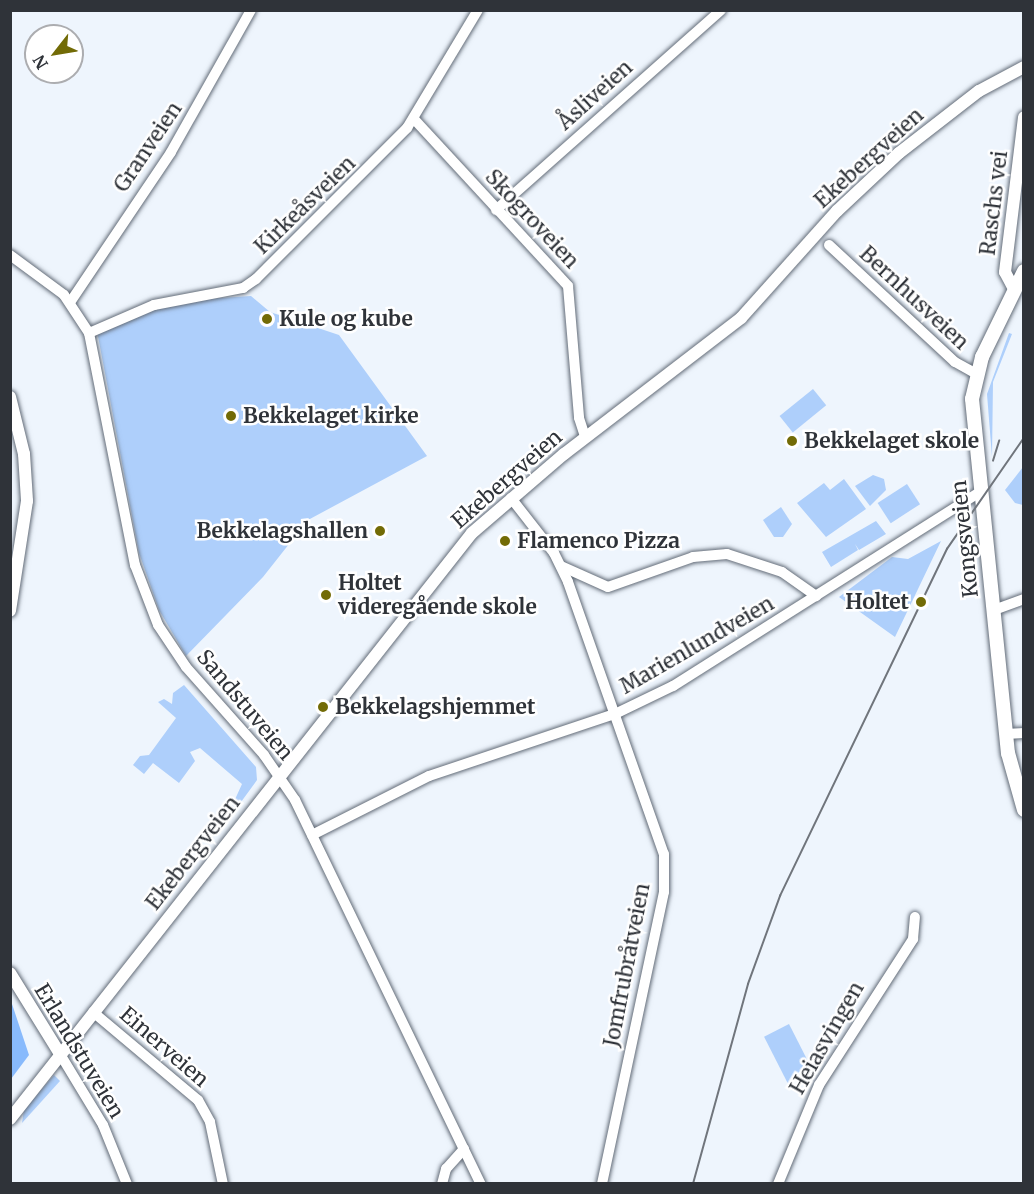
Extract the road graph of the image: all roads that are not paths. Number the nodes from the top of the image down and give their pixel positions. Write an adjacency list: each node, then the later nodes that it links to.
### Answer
1 (251, 10): 12 (street, Granveien)
2 (478, 10): 6 (street, Kirkeåsveien)
3 (721, 10): 7 (street, Åsliveien)
4 (1023, 67): 16 (street, Ekebergveien)
5 (1023, 117): 11 (street, Raschs vei)
6 (414, 119): 7 (street, Skogroveien); 13 (street, Kirkeåsveien)
7 (496, 210): 16 (street, Skogroveien)
8 (829, 245): 14 (street, Bernhusveien)
9 (10, 255): 12 (street, Sandstuveien)
10 (1023, 271): 11 (main road, Kongsveien)
11 (1014, 289): 14 (main road, Kongsveien)
12 (71, 301): 13 (street, Sandstuveien)
13 (89, 333): 27 (street, Sandstuveien)
14 (976, 374): 17 (main road, Kongsveien)
15 (10, 397): 23 (street)
16 (585, 437): 18 (street, Ekebergveien)
17 (981, 491): 20 (street, Marienlundveien); 22 (main road, Kongsveien)
18 (511, 498): 19 (street, Jomfrubråtveien); 27 (street, Ekebergveien)
19 (561, 566): 20 (street); 24 (street, Jomfrubråtveien)
20 (816, 596): 24 (street, Marienlundveien)
21 (1023, 599): 22 (street)
22 (993, 610): 26 (main road, Kongsveien)
23 (10, 611)
24 (617, 713): 29 (street, Marienlundveien); 40 (street, Jomfrubråtveien)
25 (1023, 733): 26 (street)
26 (1006, 734): 28 (main road, Kongsveien)
27 (279, 775): 29 (street, Sandstuveien); 32 (street, Ekebergveien)
28 (1023, 810)
29 (312, 835): 35 (street, Sandstuveien)
30 (915, 917): 41 (street, Heiasvingen)
31 (10, 973): 33 (street, Erlandstuveien)
32 (93, 1012): 33 (street, Ekebergveien); 37 (street, Einerveien)
33 (60, 1054): 34 (street, Ekebergveien); 36 (street, Erlandstuveien)
34 (10, 1119)
35 (465, 1149): 38 (street); 39 (street, Sandstuveien)
36 (127, 1184)
37 (223, 1184)
38 (442, 1184)
39 (481, 1184)
40 (602, 1184)
41 (778, 1184)

